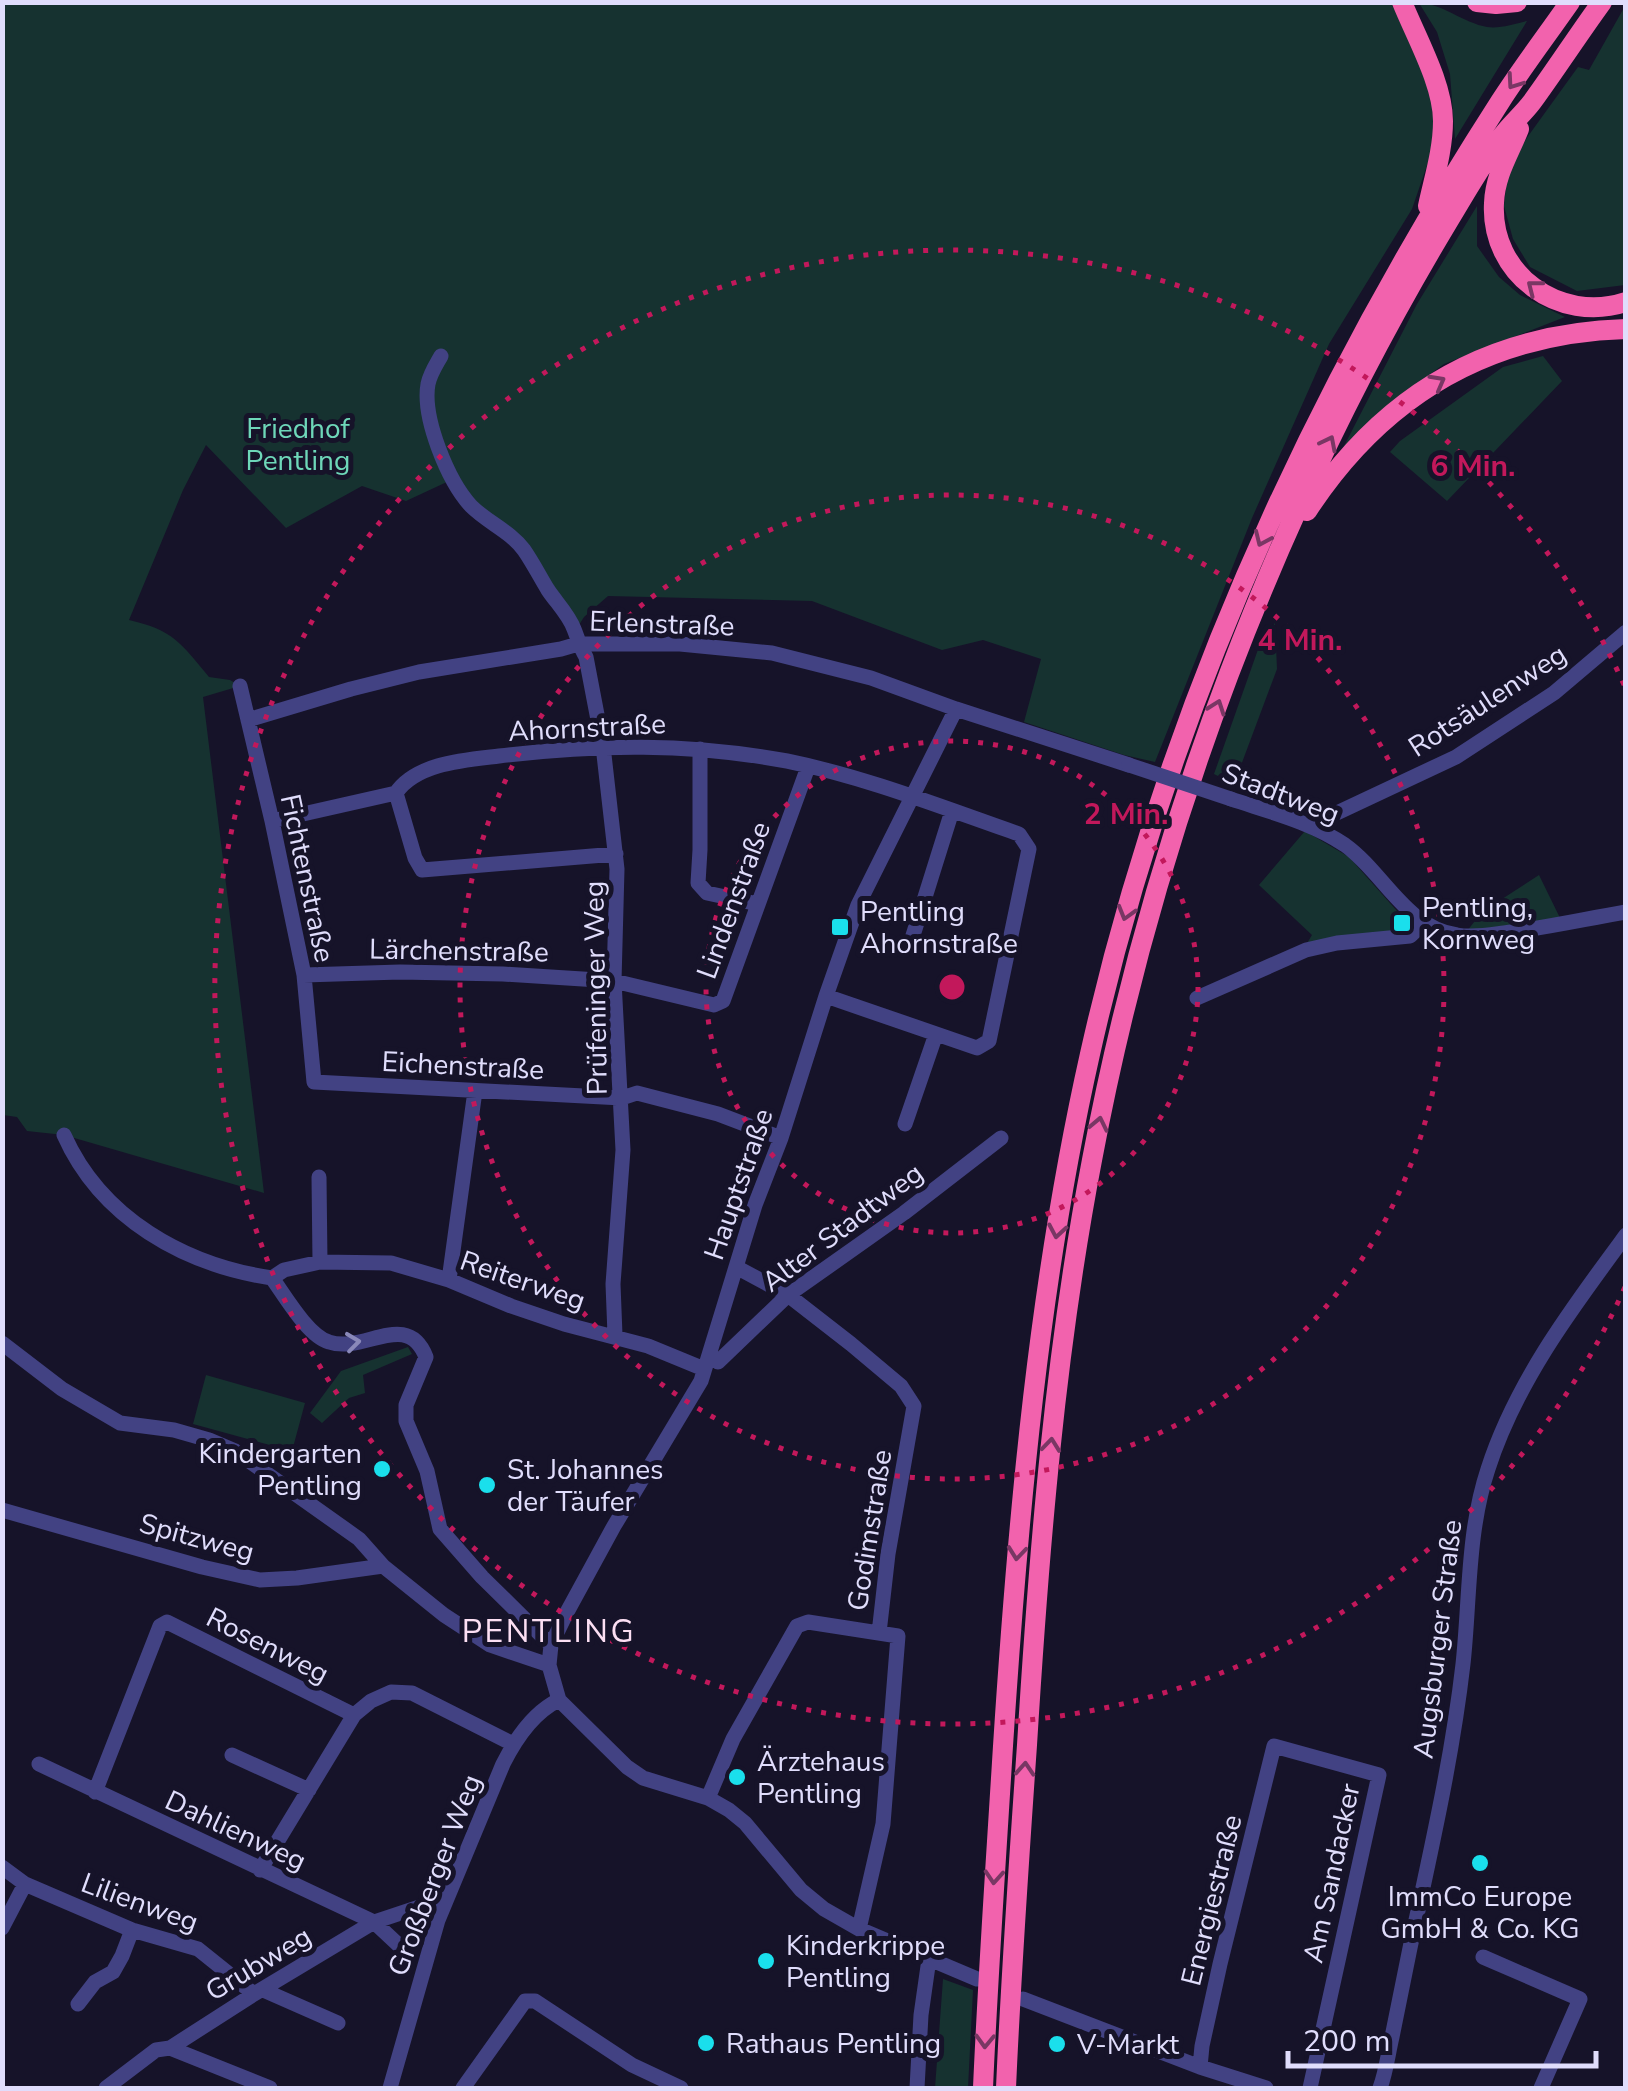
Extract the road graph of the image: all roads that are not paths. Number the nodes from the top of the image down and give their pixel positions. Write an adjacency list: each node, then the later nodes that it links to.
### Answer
1 (1402, 2): 7 (highway)
2 (1478, 2): 3 (highway)
3 (1516, 2)
4 (1570, 2): 7 (highway, one-way to 7)
5 (1602, 2): 6 (highway)
6 (1527, 109): 8 (highway, one-way to 6); 11 (highway, one-way to 6)
7 (1424, 224): 91 (highway, one-way to 91)
8 (1626, 302)
9 (1626, 329): 11 (highway, one-way to 9)
10 (440, 356): 13 (street, Prüfeninger Weg)
11 (1273, 563): 92 (highway, one-way to 11)
12 (1626, 632): 24 (street, Rotsäulenweg)
13 (578, 644): 15 (street, Erlenstraße); 16 (street, Erlenstraße); 17 (street, Prüfeninger Weg)
14 (240, 686): 16 (street, Fichtenstraße)
15 (956, 709): 21 (street, Hauptstraße); 24 (street, Stadtweg, bridge)
16 (248, 720): 23 (street, Fichtenstraße)
17 (602, 746): 18 (street, Ahornstraße); 20 (street, Ahornstraße); 25 (street, Prüfeninger Weg)
18 (700, 748): 19 (street, Ahornstraße); 26 (street)
19 (808, 766): 21 (street, Ahornstraße); 26 (street, Lindenstraße)
20 (396, 794): 23 (street, Ahornstraße); 25 (street)
21 (912, 796): 22 (street, Ahornstraße); 32 (street, Hauptstraße)
22 (952, 811): 29 (street); 34 (street, Ahornstraße)
23 (272, 820): 30 (street, Fichtenstraße)
24 (1316, 828): 28 (street, Stadtweg)
25 (616, 854): 31 (street, Prüfeninger Weg)
26 (758, 904): 31 (street, Lindenstraße)
27 (1626, 912): 28 (street, Stadtweg)
28 (1424, 922): 33 (street)
29 (910, 945)
30 (304, 975): 31 (street, Lärchenstraße); 35 (street, Fichtenstraße)
31 (614, 981): 37 (street, Prüfeninger Weg)
32 (826, 996): 34 (street, Ahornstraße); 40 (street, Hauptstraße)
33 (1197, 998)
34 (936, 1034): 38 (street)
35 (314, 1082): 36 (street, Eichenstraße)
36 (475, 1092): 37 (street, Eichenstraße); 47 (street)
37 (622, 1098): 40 (street, Eichenstraße); 49 (street, Prüfeninger Weg)
38 (905, 1124)
39 (64, 1135): 46 (street)
40 (782, 1138): 45 (street, Hauptstraße)
41 (1001, 1138): 48 (street, Alter Stadtweg)
42 (319, 1177): 44 (street)
43 (1626, 1235): 84 (street, Augsburger Straße)
44 (320, 1262): 46 (street, Reiterweg); 47 (street, Reiterweg)
45 (736, 1267): 48 (street, Godimstraße); 51 (street, Hauptstraße)
46 (272, 1278): 55 (street, one-way to 55)
47 (449, 1280): 49 (street, Reiterweg)
48 (788, 1295): 51 (street, Alter Stadtweg); 54 (street, Godimstraße)
49 (615, 1335): 51 (street, Reiterweg)
50 (2, 1343): 53 (street)
51 (711, 1366): 55 (street, Hauptstraße)
52 (2, 1510): 53 (street, Spitzweg)
53 (383, 1566): 56 (street)
54 (879, 1633): 65 (street); 72 (street, Godimstraße)
55 (551, 1645): 56 (street, Hauptstraße)
56 (549, 1665): 57 (street)
57 (559, 1700): 59 (street, Großberger Weg); 65 (street)
58 (354, 1715): 59 (street); 63 (street); 64 (street, Rosenweg)
59 (513, 1744): 69 (street, Großberger Weg)
60 (1274, 1746): 83 (street, Energiestraße); 94 (street, Am Sandacker)
61 (232, 1755): 63 (street)
62 (38, 1764): 64 (street, Dahlienweg)
63 (309, 1790): 67 (street)
64 (96, 1792): 67 (street, Dahlienweg)
65 (708, 1798): 72 (street)
66 (2, 1867): 68 (street, Lilienweg)
67 (260, 1870): 70 (street, Dahlienweg)
68 (25, 1884): 71 (street); 73 (street, Lilienweg)
69 (446, 1898): 70 (street, Grubweg); 87 (street, Großberger Weg)
70 (374, 1922): 74 (street, Dahlienweg); 78 (street, Grubweg)
71 (2, 1928)
72 (859, 1929): 76 (street)
73 (132, 1930): 78 (street, Lilienweg); 80 (street)
74 (405, 1951)
75 (1483, 1957): 95 (street)
76 (929, 1958): 77 (street); 90 (street)
77 (977, 1979)
78 (258, 1992): 81 (street, Lilienweg); 82 (street, Grubweg)
79 (1023, 1999): 83 (street)
80 (78, 2004)
81 (338, 2023)
82 (170, 2048): 85 (street, Grubweg); 86 (street)
83 (1200, 2067): 93 (street)
84 (1382, 2086)
85 (106, 2088)
86 (270, 2088)
87 (390, 2088)
88 (463, 2088): 89 (street)
89 (681, 2088)
90 (917, 2088)
91 (983, 2088)
92 (1006, 2088)
93 (1266, 2088)
94 (1310, 2088)
95 (1541, 2088)

